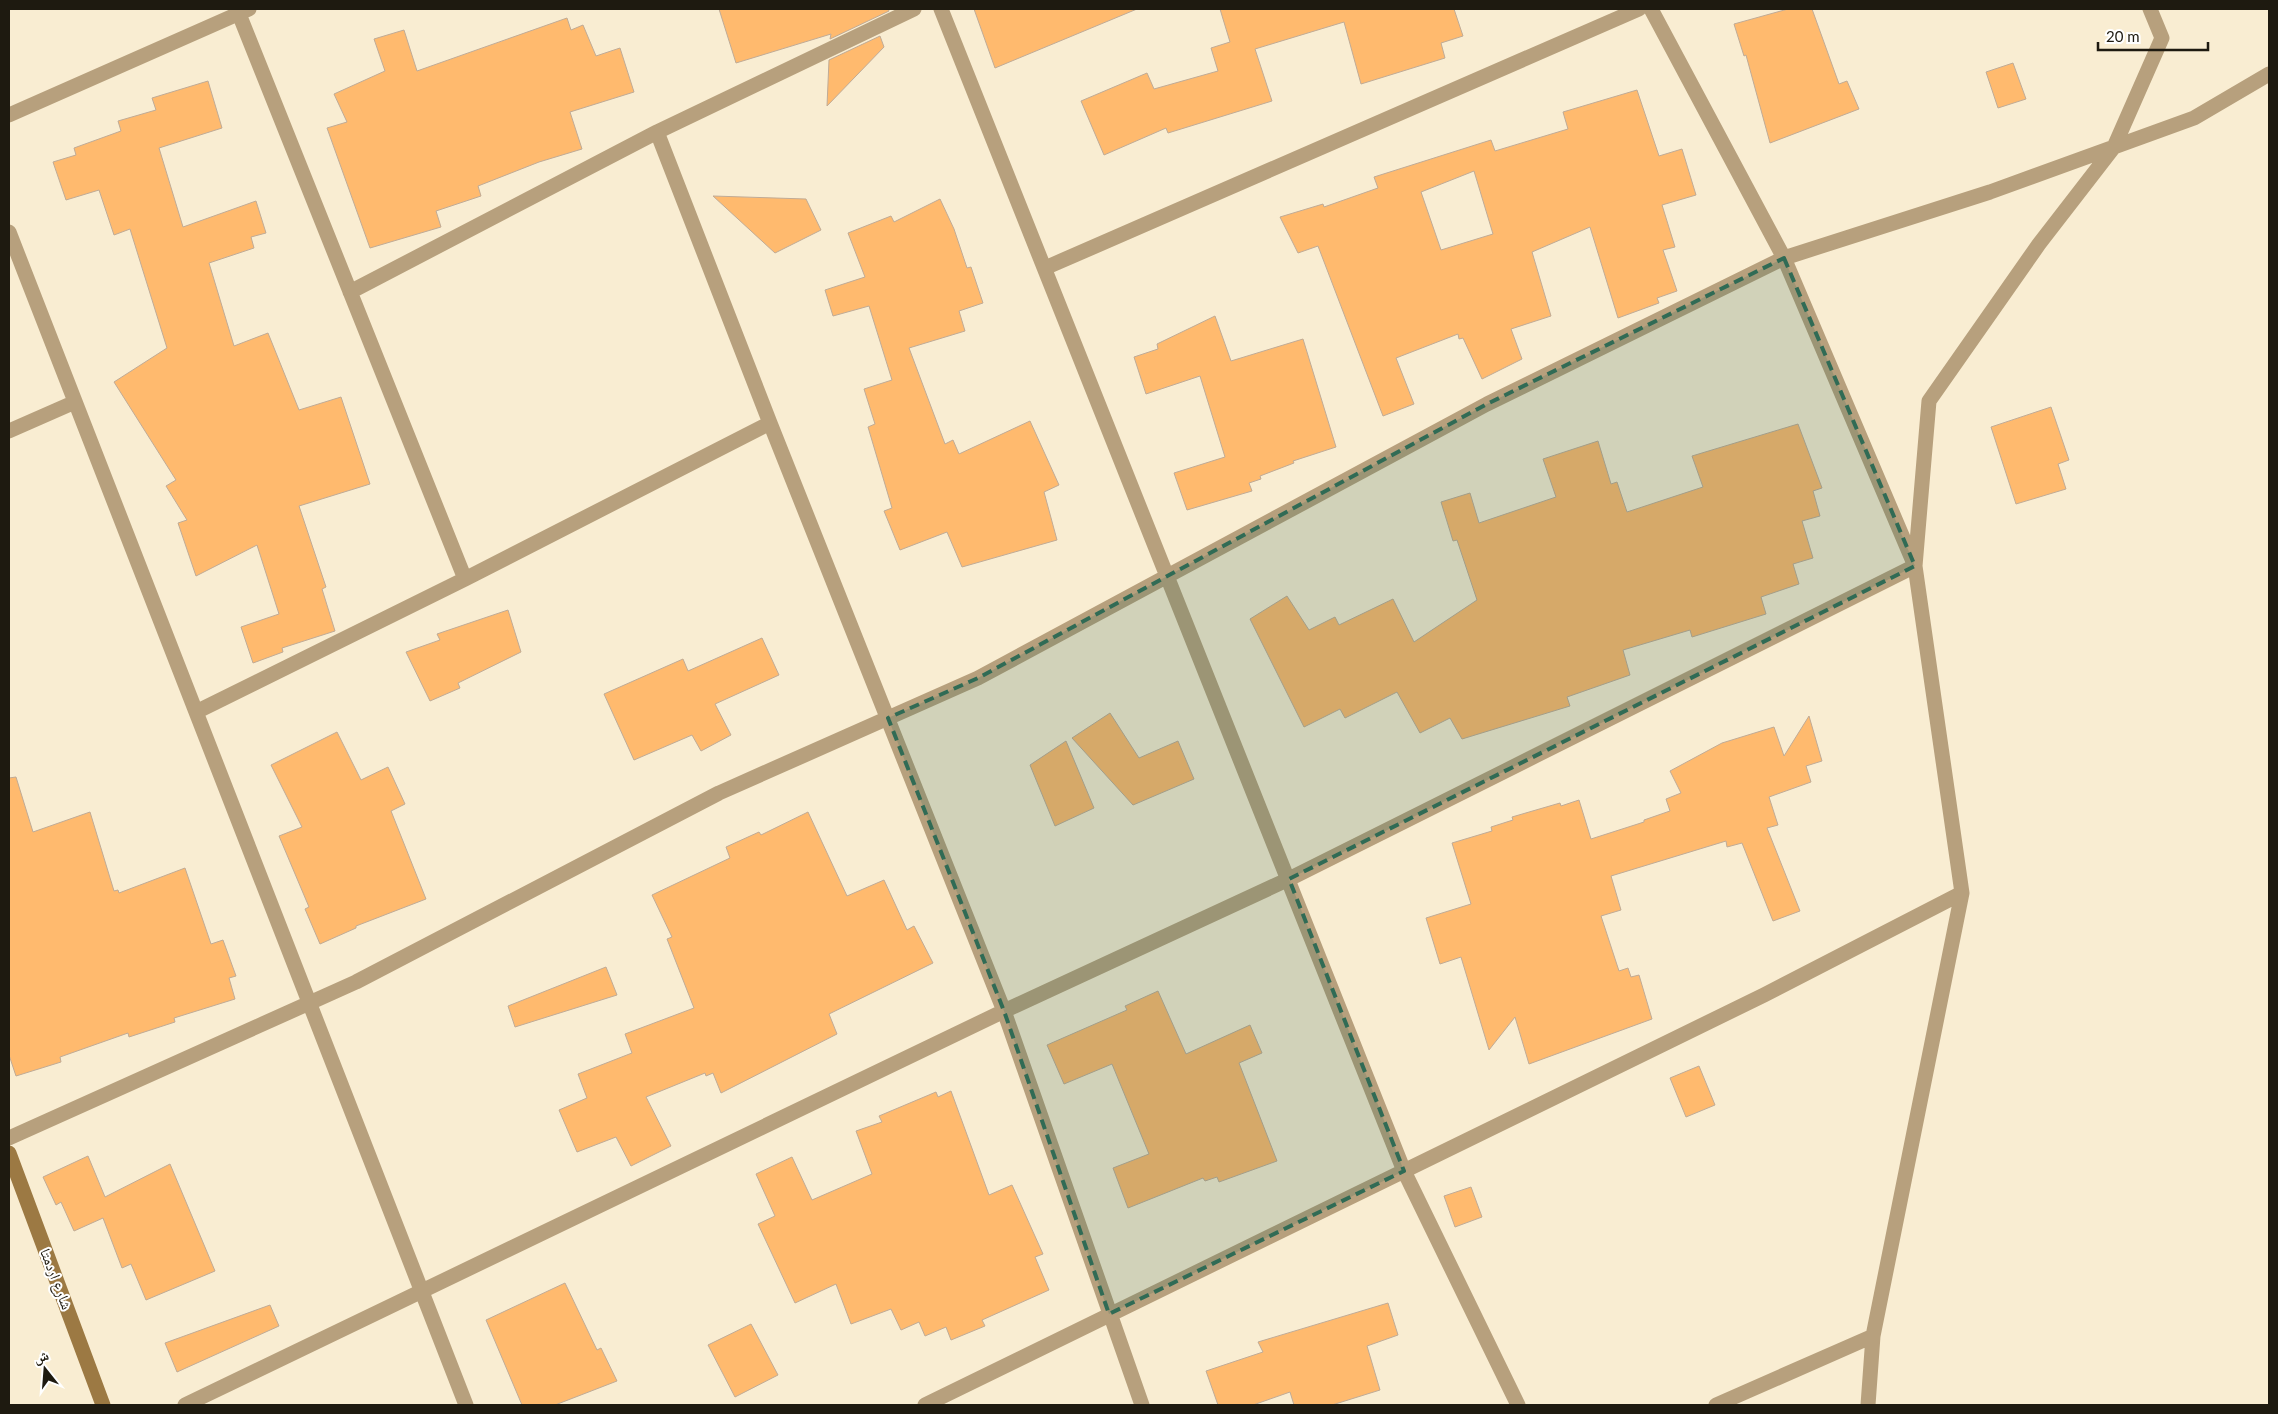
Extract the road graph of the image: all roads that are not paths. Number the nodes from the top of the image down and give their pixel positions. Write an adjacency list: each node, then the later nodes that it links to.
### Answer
1 (914, 9): 9 (street)
2 (941, 9): 13 (street)
3 (1639, 9): 13 (street)
4 (1651, 9): 12 (street)
5 (2150, 9): 10 (street)
6 (242, 10): 8 (street); 14 (street)
7 (2269, 74): 10 (street)
8 (9, 115)
9 (657, 132): 14 (street); 16 (street)
10 (2114, 147): 12 (street); 18 (street)
11 (9, 232): 15 (street)
12 (1784, 258): 18 (street); 19 (street)
13 (1045, 268): 19 (street)
14 (350, 292): 20 (street)
15 (75, 402): 17 (street); 21 (street)
16 (770, 423): 20 (street); 22 (street)
17 (9, 430)
18 (1916, 566): 23 (street); 24 (street)
19 (1167, 578): 22 (street); 23 (street)
20 (465, 579): 21 (street)
21 (196, 712): 25 (street)
22 (888, 718): 25 (street); 26 (street)
23 (1289, 879): 26 (street); 29 (street)
24 (1962, 893): 29 (street); 32 (street)
25 (308, 1004): 27 (street); 30 (street)
26 (1004, 1011): 30 (street); 31 (street)
27 (9, 1138)
28 (9, 1153): 33 (main road, شارع اردمتا)
29 (1404, 1171): 31 (street); 38 (street)
30 (422, 1292): 34 (street); 35 (street)
31 (1109, 1314): 36 (street); 37 (street)
32 (1873, 1336): 39 (street); 40 (street)
33 (103, 1405)
34 (185, 1405)
35 (466, 1405)
36 (925, 1405)
37 (1142, 1405)
38 (1518, 1405)
39 (1716, 1405)
40 (1868, 1405)

